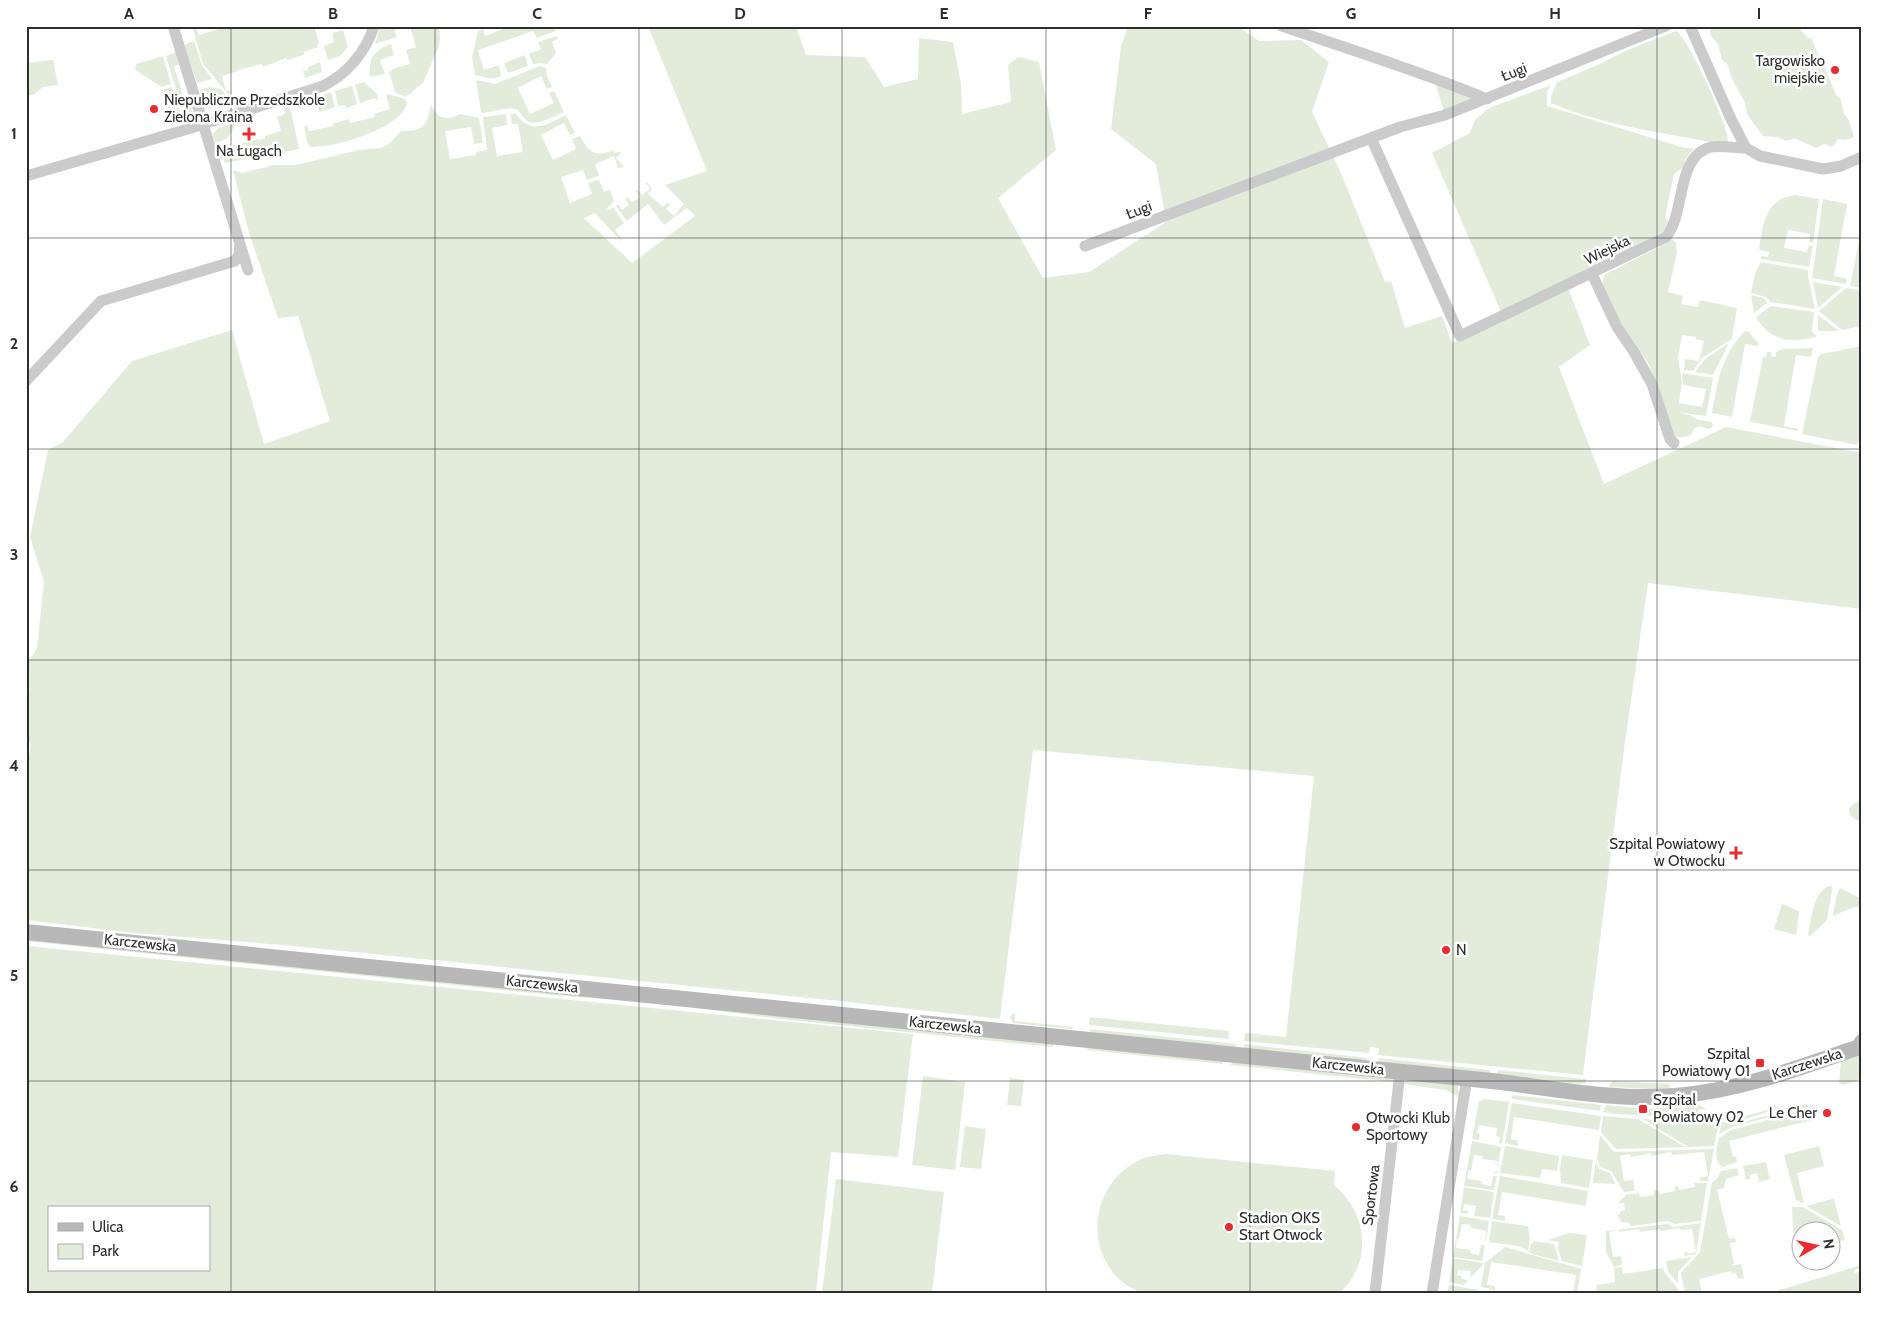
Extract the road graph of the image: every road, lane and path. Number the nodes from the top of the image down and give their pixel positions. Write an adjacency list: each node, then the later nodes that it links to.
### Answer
1 (374, 26): 7 (street)
2 (1282, 26): 6 (street)
3 (1666, 26): 6 (street, Ługi)
4 (1690, 26): 9 (street)
5 (173, 28): 7 (street)
6 (1487, 99): 8 (street, Ługi)
7 (203, 123): 11 (street); 12 (street)
8 (1371, 138): 13 (street, Ługi); 15 (street, Wiejska)
9 (1746, 148): 10 (street); 15 (street, Wiejska)
10 (1862, 157)
11 (26, 176)
12 (240, 244): 14 (street); 16 (street)
13 (1085, 246)
14 (248, 270)
15 (1592, 274): 17 (street)
16 (27, 380)
17 (1674, 443)
18 (26, 932): 20 (main road, Karczewska)
19 (1861, 1046): 21 (main road, Karczewska)
20 (1400, 1072): 21 (main road, Karczewska); 22 (street, Sportowa)
21 (1467, 1078): 23 (street)
22 (1375, 1293)
23 (1432, 1293)

